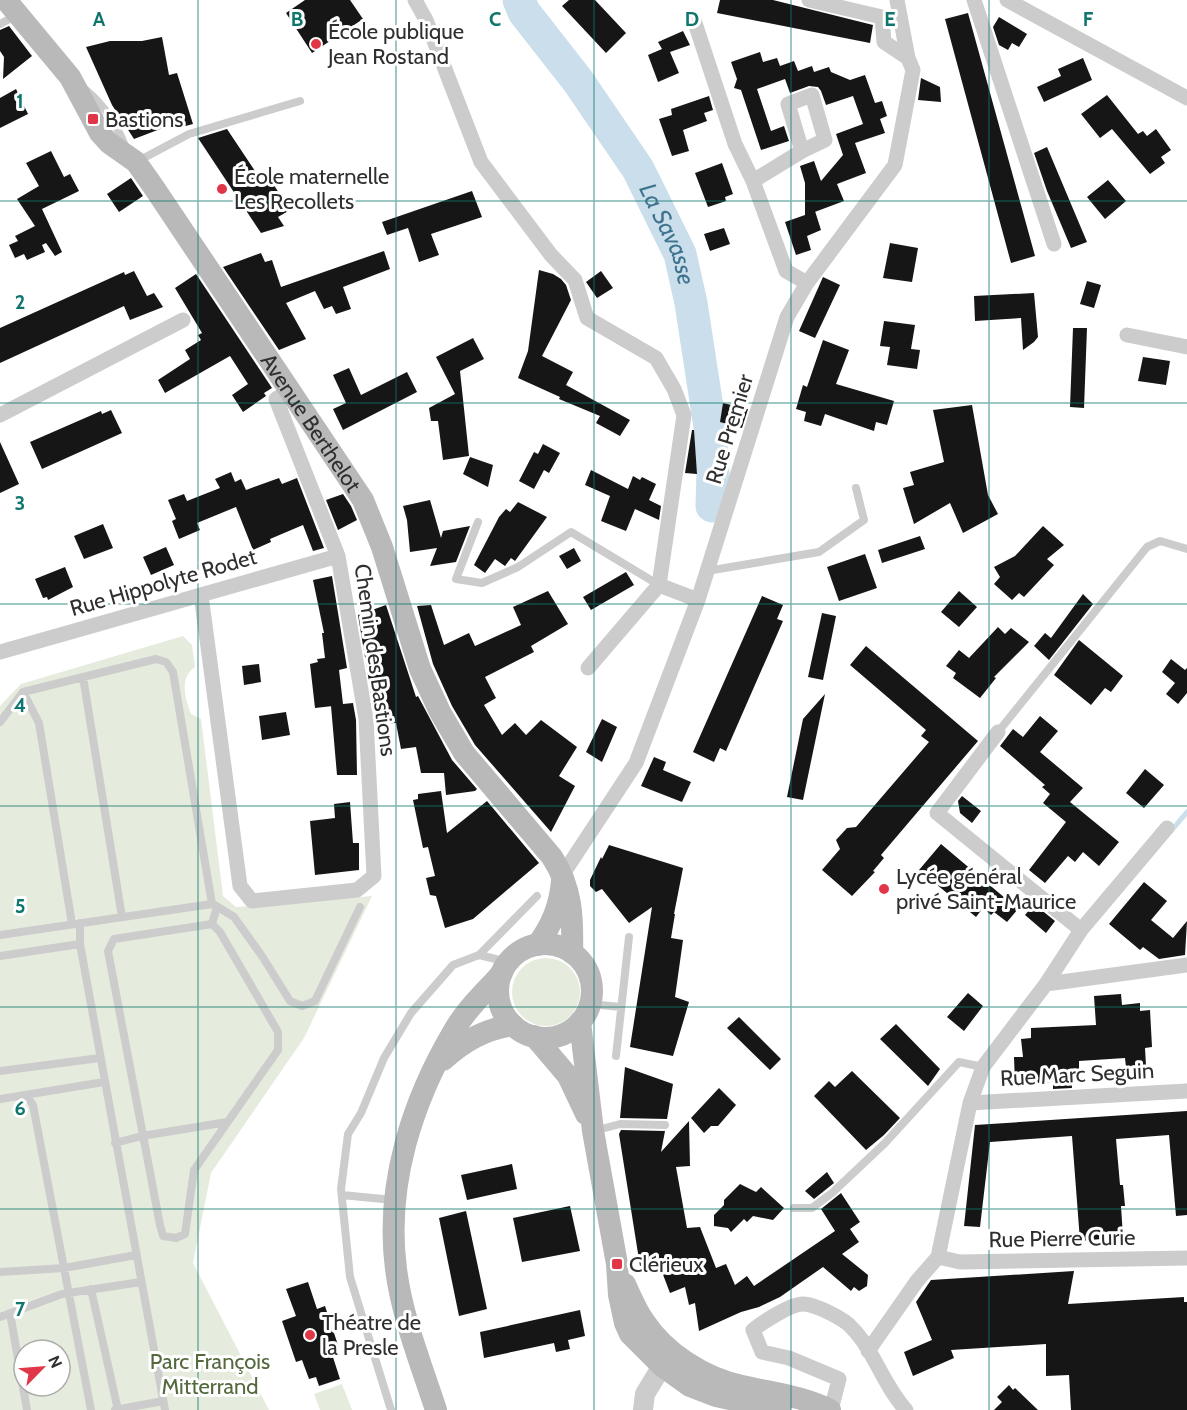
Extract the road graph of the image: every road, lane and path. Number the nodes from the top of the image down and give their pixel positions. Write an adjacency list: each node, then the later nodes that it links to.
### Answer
1 (415, 0): 26 (street)
2 (809, 0): 8 (street)
3 (897, 0): 8 (street, Rue Premier)
4 (974, 0): 14 (street)
5 (1007, 0): 9 (street)
6 (8, 13): 12 (main road, Avenue Berthelot)
7 (694, 20): 13 (street)
8 (908, 58): 15 (street, Rue Premier)
9 (1187, 98)
10 (300, 101): 12 (lane)
11 (802, 150): 13 (street)
12 (133, 159): 19 (main road, Avenue Berthelot)
13 (753, 181): 15 (street)
14 (1054, 244)
15 (807, 283): 25 (street, Rue Premier)
16 (183, 320): 20 (street)
17 (1127, 335): 18 (street)
18 (1187, 347)
19 (291, 390): 24 (street, Chemin des Bastions); 36 (main road, Avenue Berthelot)
20 (0, 415)
21 (856, 488): 25 (lane)
22 (478, 522): 26 (lane)
23 (1187, 549): 34 (lane)
24 (338, 556): 27 (street, Rue Hippolyte Rodet); 27 (street, Chemin des Bastions)
25 (707, 572): 28 (street, Rue Premier)
26 (659, 585): 28 (street); 30 (street)
27 (201, 595): 29 (street, Rue Hippolyte Rodet)
28 (698, 600): 36 (street, Rue Premier)
29 (0, 652)
30 (588, 668)
31 (83, 677): 32 (lane); 38 (lane); 40 (lane)
32 (23, 692): 33 (lane); 41 (lane)
33 (0, 722)
34 (999, 732): 43 (street)
35 (1167, 828): 43 (street)
36 (563, 874): 47 (main road); 48 (main road, Avenue Berthelot)
37 (537, 896): 49 (lane)
38 (214, 905): 39 (lane); 40 (lane); 42 (lane)
39 (360, 907)
40 (122, 917): 41 (lane)
41 (76, 924): 44 (lane); 46 (lane)
42 (212, 924): 68 (lane); 71 (lane)
43 (1081, 930): 53 (street)
44 (0, 935)
45 (629, 937): 54 (lane)
46 (80, 944): 50 (lane); 59 (lane)
47 (537, 945): 48 (main road); 51 (main road)
48 (572, 953): 55 (main road)
49 (479, 955): 51 (lane); 73 (lane)
50 (0, 956)
51 (505, 968): 56 (main road); 60 (main road)
52 (1187, 970): 53 (street)
53 (1046, 984): 61 (street)
54 (621, 1007): 55 (lane); 58 (lane)
55 (585, 1013): 57 (main road); 70 (main road)
56 (513, 1024): 57 (main road); 60 (main road)
57 (534, 1036): 70 (main road)
58 (616, 1056)
59 (100, 1058): 62 (lane); 63 (lane)
60 (436, 1067): 74 (main road)
61 (982, 1067): 67 (street); 75 (lane)
62 (0, 1071)
63 (104, 1082): 65 (lane); 72 (lane)
64 (1187, 1091): 67 (street, Rue Marc Seguin)
65 (26, 1095): 66 (lane); 79 (lane)
66 (0, 1099)
67 (970, 1103): 77 (street)
68 (227, 1122): 71 (lane); 71 (lane)
69 (665, 1125): 70 (lane)
70 (593, 1131): 87 (main road)
71 (142, 1136): 72 (lane)
72 (115, 1143): 76 (lane)
73 (342, 1195): 74 (lane); 94 (lane)
74 (395, 1200): 89 (main road)
75 (794, 1208)
76 (136, 1255): 79 (lane); 81 (lane)
77 (938, 1257): 78 (street, Rue Pierre Curie); 86 (street)
78 (1187, 1258)
79 (64, 1268): 80 (lane); 83 (lane)
80 (0, 1274)
81 (141, 1282): 82 (lane); 88 (lane)
82 (91, 1289): 83 (lane); 93 (lane)
83 (68, 1293): 84 (lane); 92 (lane)
84 (10, 1313): 85 (lane); 91 (lane)
85 (0, 1317)
86 (868, 1350): 97 (street); 98 (street)
87 (670, 1361): 90 (main road); 95 (street); 97 (main road)
88 (164, 1406): 93 (lane)
89 (435, 1407)
90 (775, 1409): 96 (street)
91 (27, 1410)
92 (91, 1410)
93 (117, 1410)
94 (391, 1410)
95 (644, 1410)
96 (801, 1410)
97 (831, 1410)
98 (906, 1410)

